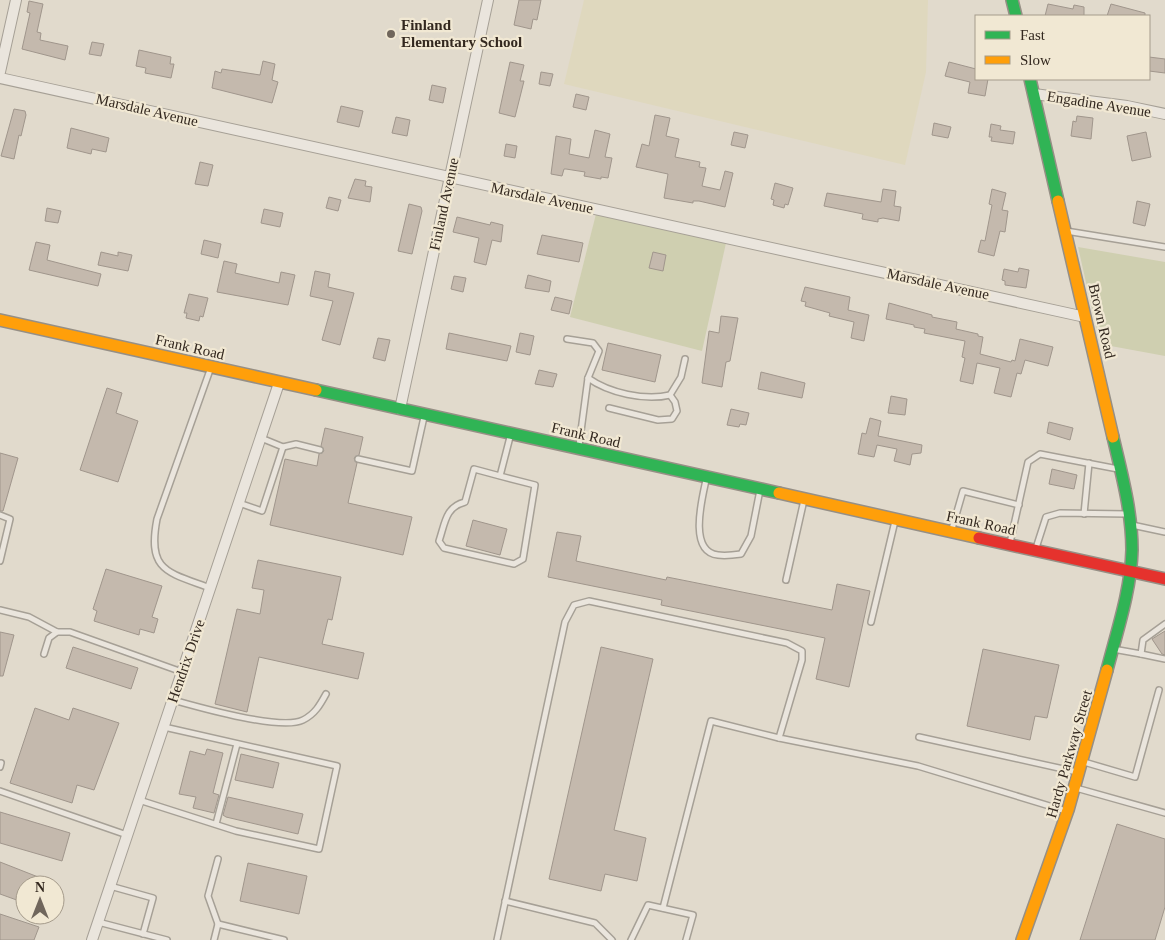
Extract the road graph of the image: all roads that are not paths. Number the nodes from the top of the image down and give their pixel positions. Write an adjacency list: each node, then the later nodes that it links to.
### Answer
1 (16, 0): 5 (street)
2 (488, 0): 10 (street, Finland Avenue)
3 (1012, 0): 4 (main road)
4 (1016, 15)
5 (0, 72)
6 (0, 78): 10 (street, Marsdale Avenue)
7 (1030, 80): 8 (main road, Brown Road)
8 (1034, 94): 9 (street, Engadine Avenue); 11 (main road, Brown Road)
9 (1165, 114)
10 (450, 177): 13 (street, Marsdale Avenue); 22 (street, Finland Avenue)
11 (1065, 231): 12 (lane); 13 (main road, Brown Road)
12 (1165, 248)
13 (1085, 317): 31 (main road, Brown Road)
14 (0, 320): 17 (main road, Frank Road)
15 (567, 339): 18 (lane)
16 (685, 359): 20 (lane)
17 (210, 367): 19 (main road, Frank Road); 50 (lane)
18 (588, 378): 20 (lane); 27 (lane)
19 (279, 383): 22 (main road, Frank Road); 25 (street, Hendrix Drive)
20 (670, 395): 21 (lane)
21 (609, 408)
22 (400, 409): 23 (main road, Frank Road)
23 (425, 414): 24 (main road, Frank Road); 29 (lane)
24 (510, 434): 27 (main road, Frank Road); 32 (lane)
25 (260, 438): 26 (lane); 36 (street, Hendrix Drive)
26 (283, 447): 28 (lane); 36 (lane)
27 (579, 449): 33 (main road, Frank Road)
28 (320, 450)
29 (358, 459)
30 (1089, 463): 31 (lane); 37 (lane); 38 (lane)
31 (1120, 469): 41 (main road, Brown Road)
32 (500, 476): 32 (lane)
33 (706, 478): 34 (main road, Frank Road); 34 (lane)
34 (760, 490): 35 (main road, Frank Road)
35 (805, 500): 40 (main road, Frank Road); 49 (lane)
36 (239, 503): 50 (street, Hendrix Drive)
37 (1019, 505): 42 (lane); 44 (lane)
38 (1084, 514): 41 (lane); 45 (lane)
39 (0, 515): 46 (lane)
40 (896, 520): 42 (main road, Frank Road); 52 (lane)
41 (1131, 520): 43 (lane); 47 (main road, Brown Road)
42 (951, 532): 44 (main road, Frank Road)
43 (1165, 532)
44 (1009, 545): 45 (main road, Frank Road)
45 (1035, 551): 47 (main road, Frank Road)
46 (0, 560)
47 (1131, 572): 48 (main road, Frank Road); 55 (main road, Hardy Parkway Street)
48 (1165, 579)
49 (786, 580)
50 (210, 589): 59 (street, Hendrix Drive)
51 (0, 610): 54 (lane)
52 (871, 622)
53 (1165, 624): 57 (lane)
54 (57, 632): 56 (lane); 59 (lane)
55 (1113, 649): 57 (lane); 67 (main road, Hardy Parkway Street)
56 (44, 654)
57 (1141, 654): 58 (lane)
58 (1165, 660)
59 (182, 672): 62 (street, Hendrix Drive)
60 (1159, 690): 67 (lane)
61 (326, 694): 62 (lane)
62 (172, 700): 63 (street, Hendrix Drive)
63 (164, 726): 66 (lane); 70 (street, Hendrix Drive)
64 (919, 737): 67 (lane)
65 (779, 738): 71 (lane); 77 (lane); 78 (lane)
66 (237, 744): 73 (lane); 73 (lane)
67 (1082, 767): 68 (main road, Hardy Parkway Street)
68 (1076, 788): 71 (main road, Hardy Parkway Street); 72 (lane)
69 (0, 791): 74 (lane)
70 (139, 800): 73 (lane); 74 (street, Hendrix Drive)
71 (1069, 812): 90 (main road, Hardy Parkway Street)
72 (1165, 813)
73 (216, 824)
74 (127, 835): 76 (street, Hendrix Drive)
75 (218, 859): 80 (lane)
76 (110, 886): 79 (street, Hendrix Drive); 81 (lane)
77 (505, 901): 86 (lane); 87 (lane)
78 (663, 908): 88 (lane); 89 (lane)
79 (98, 922): 81 (lane); 82 (street, Hendrix Drive)
80 (218, 924): 84 (lane); 85 (lane)
81 (143, 934): 83 (lane)
82 (92, 940)
83 (167, 940)
84 (214, 940)
85 (284, 940)
86 (497, 940)
87 (612, 940)
88 (631, 940)
89 (686, 940)
90 (1022, 940)

